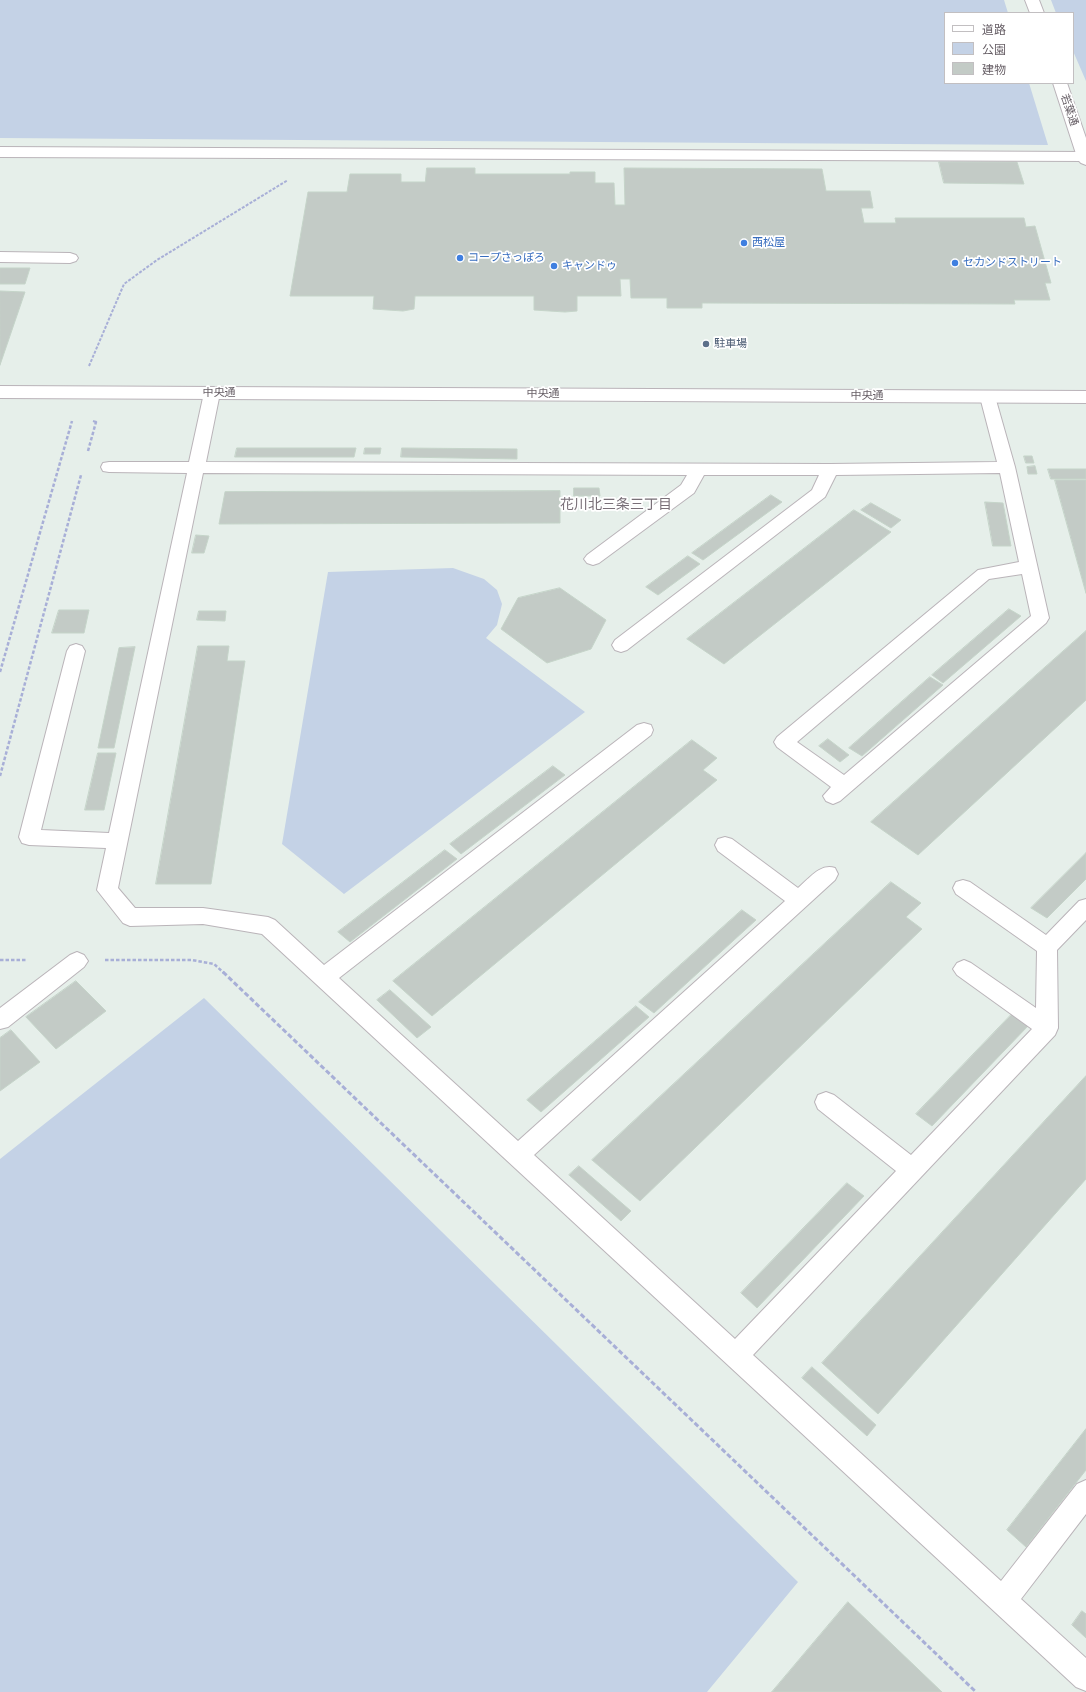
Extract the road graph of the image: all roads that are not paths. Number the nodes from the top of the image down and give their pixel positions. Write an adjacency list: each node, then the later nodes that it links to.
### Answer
1 (1032, 0): 2 (street)
2 (1037, 12)
3 (1060, 84): 5 (street, 若葉通)
4 (0, 152): 5 (street)
5 (1086, 158)
6 (0, 257): 7 (street)
7 (70, 258)
8 (0, 392): 9 (street, 中央通)
9 (212, 393): 10 (street, 中央通); 14 (lane)
10 (988, 396): 11 (street, 中央通); 13 (lane)
11 (1086, 397)
12 (109, 467): 14 (lane)
13 (1007, 467): 16 (lane); 18 (lane)
14 (196, 468): 15 (lane); 22 (lane)
15 (698, 470): 16 (lane); 17 (lane)
16 (830, 470): 19 (lane)
17 (593, 558)
18 (1029, 567): 18 (lane)
19 (621, 645)
20 (76, 651): 22 (lane)
21 (644, 730): 31 (lane)
22 (117, 841): 31 (lane)
23 (725, 845): 26 (lane)
24 (828, 874): 26 (lane)
25 (963, 888): 28 (lane)
26 (799, 900): 35 (lane)
27 (1086, 907): 28 (lane)
28 (1046, 947): 33 (lane)
29 (76, 961): 32 (lane)
30 (964, 969): 33 (lane)
31 (324, 977): 35 (lane)
32 (0, 1020)
33 (1047, 1028): 36 (lane)
34 (826, 1102): 36 (lane)
35 (518, 1155): 37 (lane)
36 (912, 1170): 37 (lane)
37 (736, 1356): 39 (lane)
38 (1086, 1493): 39 (lane)
39 (1003, 1601): 40 (lane)
40 (1086, 1677)

